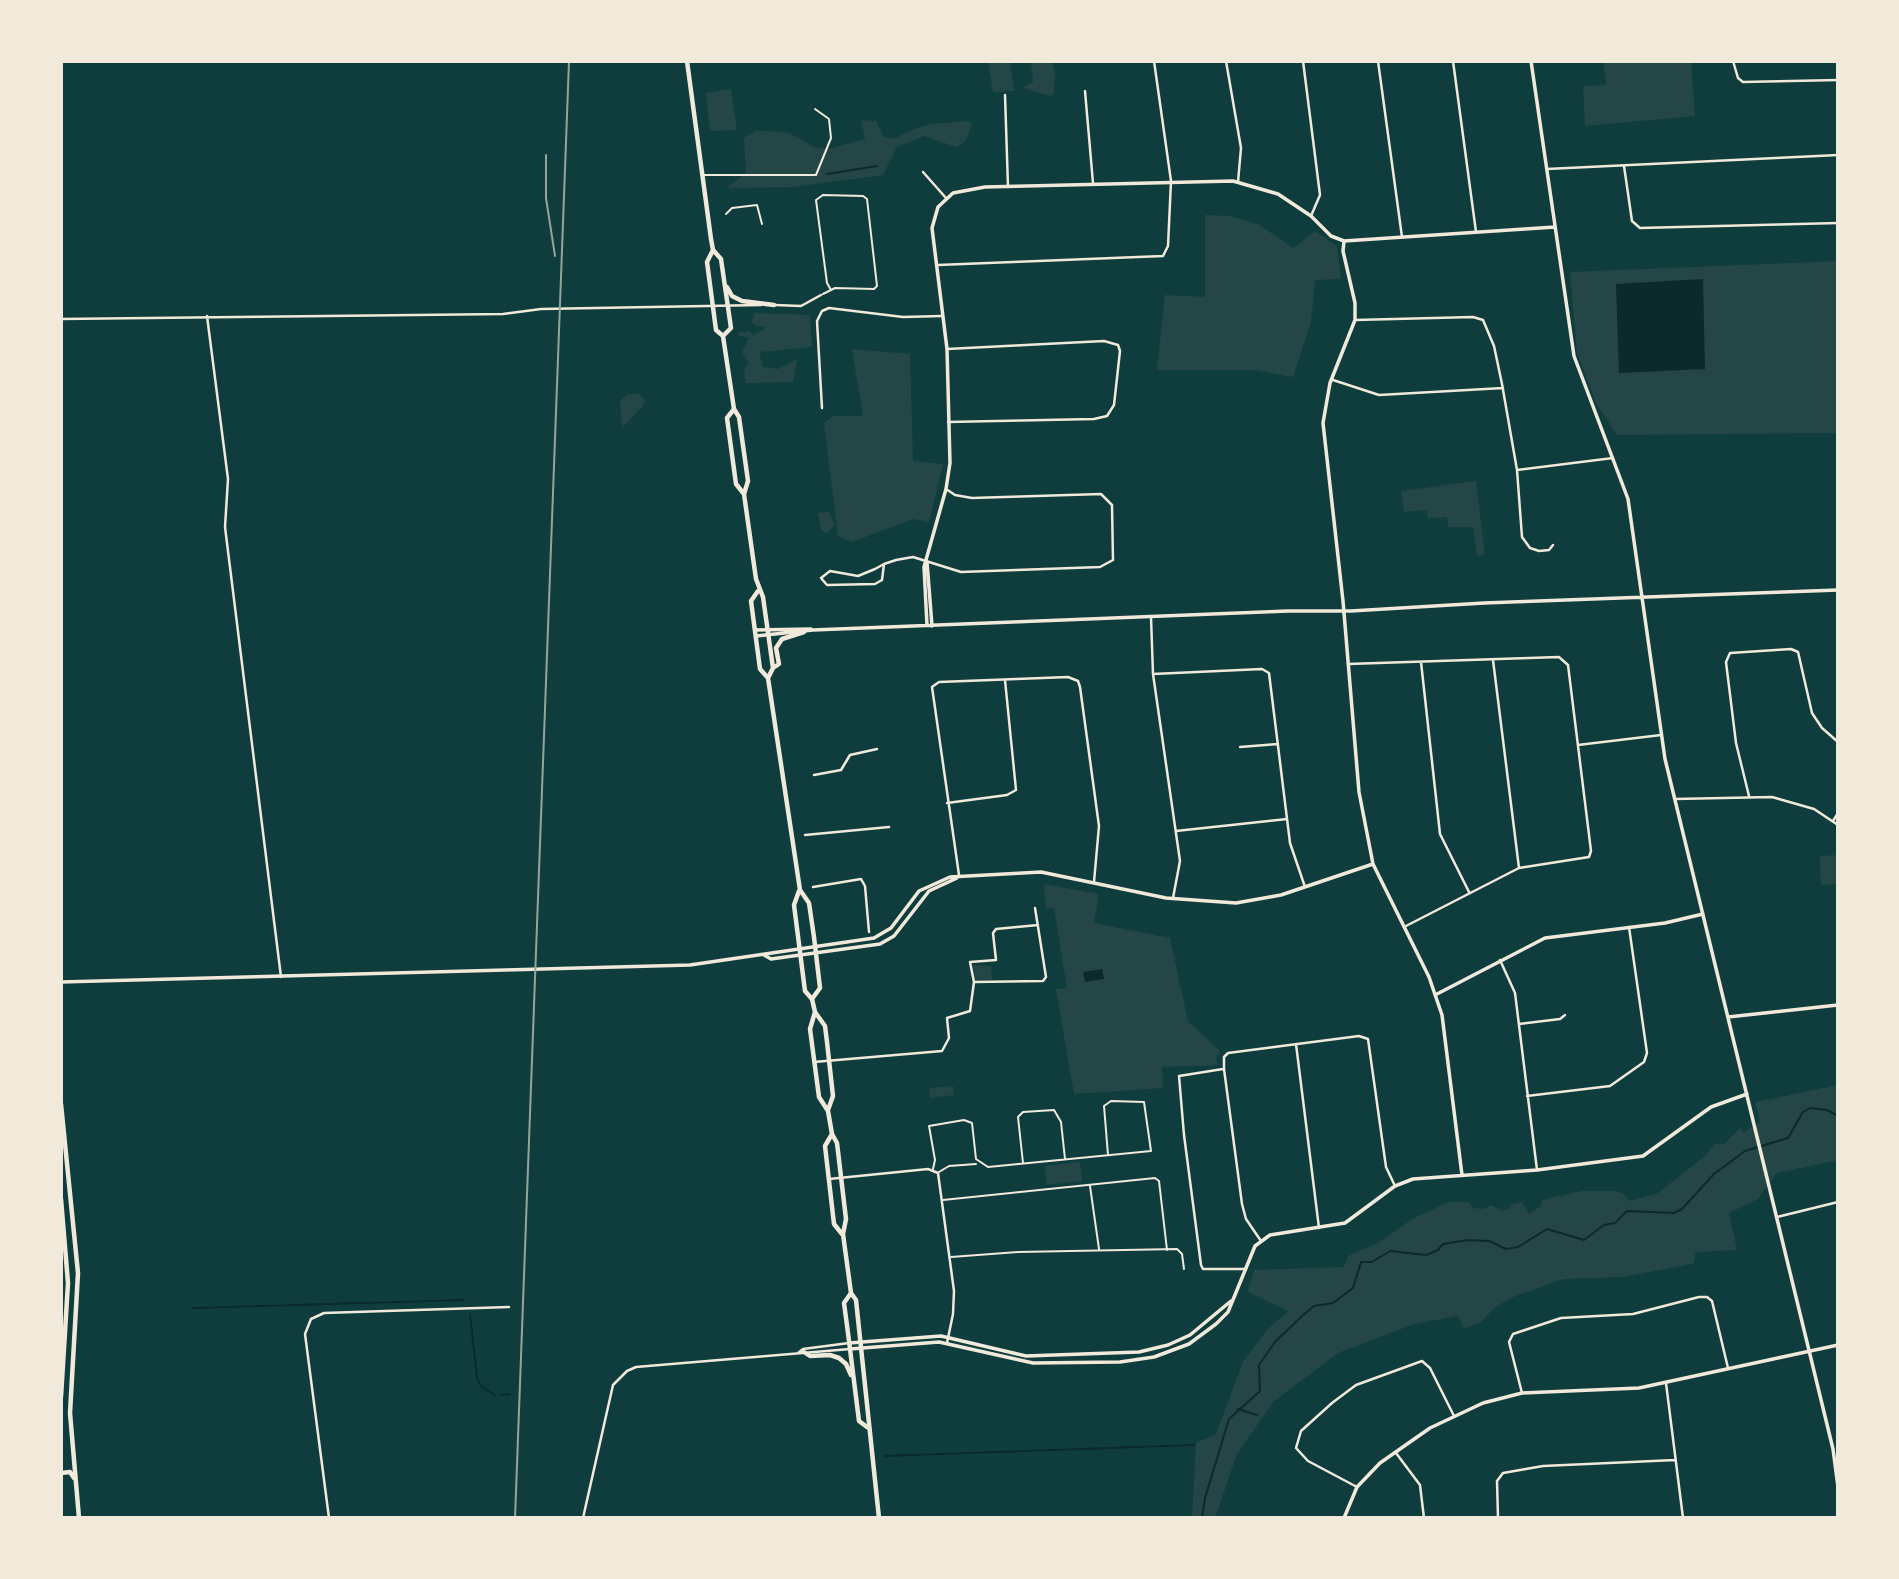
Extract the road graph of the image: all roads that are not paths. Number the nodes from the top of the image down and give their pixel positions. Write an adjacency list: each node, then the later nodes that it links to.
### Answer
1 (687, 61): 17 (main road)
2 (1154, 61): 18 (street)
3 (1226, 61): 19 (street)
4 (1303, 61): 24 (street)
5 (1378, 61): 29 (street)
6 (1453, 61): 28 (street)
7 (1531, 61): 15 (street)
8 (1733, 61): 9 (street)
9 (1838, 80)
10 (1085, 91): 20 (street)
11 (1005, 95): 21 (street)
12 (815, 109): 17 (lane)
13 (1838, 155): 14 (street)
14 (1624, 166): 15 (street); 25 (street)
15 (1546, 169): 27 (street)
16 (923, 173): 22 (street)
17 (703, 175): 31 (main road)
18 (1171, 181): 19 (street); 20 (street); 32 (street)
19 (1238, 182): 24 (street)
20 (1093, 183): 21 (street)
21 (1008, 187): 22 (street)
22 (946, 198): 32 (street)
23 (726, 214): 26 (lane)
24 (1311, 216): 30 (street)
25 (1838, 223)
26 (762, 224)
27 (1555, 227): 28 (street); 50 (street)
28 (1476, 232): 29 (street)
29 (1402, 237): 30 (street)
30 (1344, 241): 42 (street)
31 (713, 250): 33 (main road); 37 (main road)
32 (936, 265): 40 (street)
33 (724, 276): 36 (main road); 38 (main road)
34 (831, 290): 34 (lane); 35 (lane)
35 (821, 295): 36 (street)
36 (775, 305): 38 (street)
37 (712, 306): 38 (street); 39 (street); 43 (main road)
38 (727, 306): 43 (main road)
39 (207, 316): 41 (street); 111 (street)
40 (942, 316): 44 (street); 47 (street)
41 (61, 319)
42 (1355, 320): 45 (street); 46 (street)
43 (723, 336): 48 (main road)
44 (947, 349): 49 (street); 49 (street)
45 (1332, 380): 46 (street); 60 (street)
46 (1503, 388): 51 (street)
47 (822, 408)
48 (734, 409): 53 (main road); 53 (main road)
49 (948, 422): 52 (street)
50 (1613, 458): 51 (street); 59 (street)
51 (1517, 470): 54 (street)
52 (946, 489): 55 (street); 55 (street)
53 (744, 494): 58 (main road)
54 (1553, 545)
55 (927, 562): 56 (street); 62 (street)
56 (884, 565): 56 (street)
57 (1838, 590): 59 (street)
58 (758, 591): 64 (main road); 66 (main road)
59 (1643, 596): 60 (street); 74 (street)
60 (1343, 611): 61 (street); 69 (street)
61 (1151, 617): 62 (street); 71 (street)
62 (930, 626): 63 (street)
63 (813, 630): 64 (street); 65 (street)
64 (767, 632): 65 (street); 66 (street); 70 (main road)
65 (804, 632): 70 (main road)
66 (755, 633): 72 (main road)
67 (1493, 660): 68 (street); 77 (street); 92 (street)
68 (1421, 662): 69 (street); 98 (street)
69 (1348, 664): 91 (street)
70 (773, 668): 72 (main road)
71 (1153, 674): 76 (street); 89 (street)
72 (768, 678): 97 (main road)
73 (1005, 680): 83 (street); 83 (street); 94 (street)
74 (1661, 735): 77 (street); 82 (street)
75 (1838, 742): 81 (street)
76 (1278, 744): 78 (street); 85 (street)
77 (1578, 745): 92 (street)
78 (1240, 747)
79 (877, 749): 80 (street)
80 (814, 775)
81 (1749, 796): 82 (street); 86 (street)
82 (1675, 799): 101 (street)
83 (947, 803): 93 (street)
84 (1838, 813): 86 (street)
85 (1287, 819): 89 (street); 96 (street)
86 (1833, 821): 87 (street)
87 (1838, 825)
88 (889, 827): 90 (street)
89 (1176, 831): 99 (street)
90 (805, 835)
91 (1373, 864): 96 (street); 103 (street)
92 (1519, 868): 98 (street)
93 (959, 877): 94 (street); 107 (street); 107 (street)
94 (1094, 881): 99 (street)
95 (813, 887): 105 (street)
96 (1305, 887): 99 (street)
97 (800, 890): 106 (main road); 107 (main road)
98 (1470, 894): 103 (street)
99 (1172, 899)
100 (1035, 908): 102 (street)
101 (1703, 914): 104 (street); 119 (street)
102 (1038, 925): 113 (street); 113 (street)
103 (1404, 927): 114 (street)
104 (1629, 927): 110 (street); 126 (street)
105 (869, 932)
106 (800, 947): 107 (street); 108 (street); 109 (main road)
107 (815, 949): 109 (street); 115 (main road)
108 (763, 954): 109 (street); 111 (street)
109 (801, 955): 115 (main road)
110 (1500, 960): 114 (street); 120 (street)
111 (281, 977): 112 (street)
112 (61, 982)
113 (974, 982): 123 (street)
114 (1436, 994): 136 (street)
115 (813, 999): 117 (main road)
116 (1838, 1004): 119 (street)
117 (815, 1012): 122 (main road); 123 (main road)
118 (1565, 1015): 120 (street)
119 (1728, 1017): 125 (street)
120 (1519, 1024): 126 (street)
121 (1296, 1044): 124 (street); 140 (street); 145 (street)
122 (814, 1062): 123 (street); 128 (main road)
123 (829, 1062): 128 (main road)
124 (1224, 1069): 147 (street); 152 (street)
125 (1747, 1094): 134 (street); 144 (street)
126 (1527, 1096): 134 (street)
127 (61, 1104): 174 (main road)
128 (828, 1111): 129 (main road)
129 (832, 1134): 137 (main road); 138 (main road)
130 (1108, 1155): 130 (lane); 131 (lane)
131 (1065, 1159): 133 (lane); 133 (lane)
132 (978, 1164): 133 (lane); 135 (lane); 135 (lane)
133 (1023, 1164)
134 (1537, 1170): 136 (street)
135 (936, 1171): 138 (street); 142 (street)
136 (1462, 1175): 140 (street)
137 (829, 1179): 138 (street); 146 (main road)
138 (841, 1179): 146 (main road)
139 (1090, 1186): 142 (lane); 148 (lane); 149 (lane)
140 (1395, 1186): 145 (street)
141 (61, 1199): 168 (main road)
142 (942, 1200): 150 (street)
143 (1838, 1202): 144 (street)
144 (1777, 1217): 161 (street)
145 (1319, 1227): 147 (street)
146 (843, 1234): 153 (main road)
147 (1261, 1241): 152 (street)
148 (1099, 1250): 149 (lane); 150 (lane)
149 (1167, 1250): 151 (lane)
150 (950, 1258): 156 (street)
151 (1184, 1269)
152 (1246, 1269): 154 (street)
153 (851, 1293): 159 (main road); 160 (main road)
154 (1233, 1300): 156 (street); 157 (street)
155 (509, 1307): 178 (street)
156 (948, 1336): 157 (street); 160 (street)
157 (947, 1343): 160 (street)
158 (1838, 1345): 161 (street)
159 (849, 1346): 160 (street); 162 (street); 163 (street); 166 (main road)
160 (862, 1346): 170 (main road)
161 (1809, 1350): 164 (street); 176 (street)
162 (804, 1352): 163 (street); 166 (main road)
163 (797, 1353): 179 (street)
164 (1729, 1369): 165 (street); 167 (street)
165 (1666, 1383): 167 (street); 172 (street)
166 (855, 1386): 170 (main road)
167 (1521, 1393): 169 (street)
168 (61, 1397)
169 (1454, 1416): 171 (street); 175 (street)
170 (867, 1427): 180 (main road)
171 (1395, 1452): 175 (street); 182 (street)
172 (1675, 1460): 183 (street); 184 (street)
173 (61, 1473): 174 (main road)
174 (76, 1482): 177 (main road)
175 (1357, 1487): 181 (street)
176 (1838, 1487)
177 (79, 1518)
178 (328, 1518)
179 (583, 1518)
180 (879, 1518)
181 (1344, 1518)
182 (1424, 1518)
183 (1498, 1518)
184 (1684, 1518)

